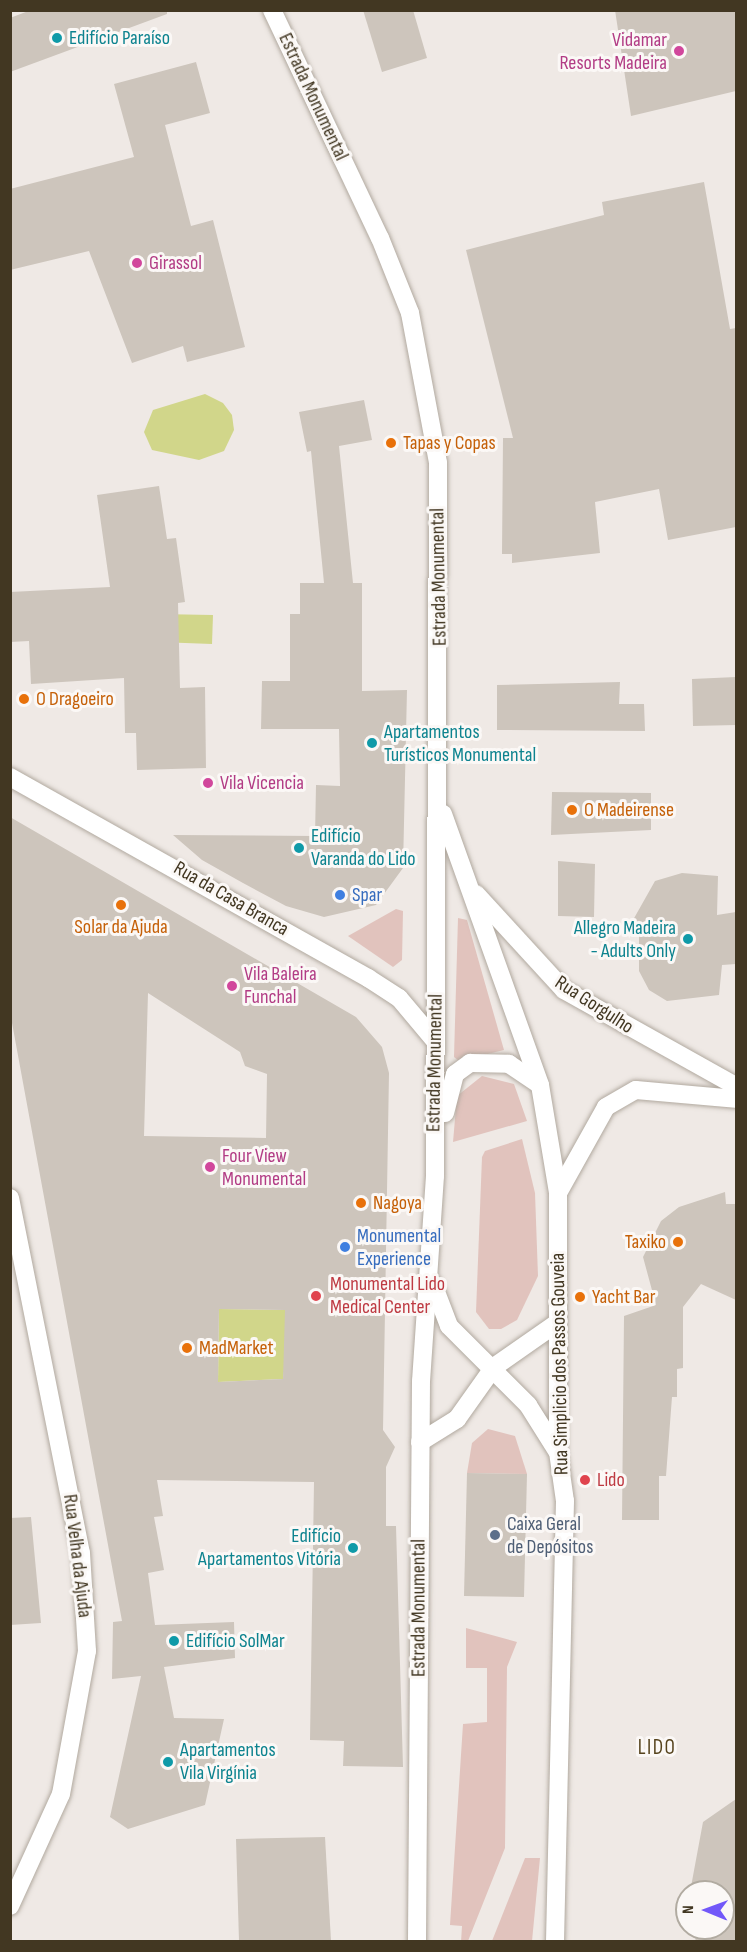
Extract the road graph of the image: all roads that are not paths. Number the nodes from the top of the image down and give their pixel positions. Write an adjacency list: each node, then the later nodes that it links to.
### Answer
1 (272, 10): 3 (main road, Estrada Monumental)
2 (10, 777): 5 (main road, Rua da Casa Branca)
3 (439, 805): 4 (main road, Rua Simplicio dos Passos Gouveia); 5 (main road, Estrada Monumental)
4 (476, 894): 6 (main road, Rua Simplicio dos Passos Gouveia); 7 (main road, Rua Gorgulho)
5 (436, 1042): 9 (main road, Estrada Monumental)
6 (540, 1085): 9 (main road, Estrada Monumental); 10 (main road, Rua Simplicio dos Passos Gouveia)
7 (736, 1086)
8 (736, 1099): 10 (main road)
9 (435, 1176): 12 (main road, Estrada Monumental)
10 (558, 1192): 13 (main road, Rua Simplicio dos Passos Gouveia)
11 (10, 1198): 17 (main road, Rua Velha da Ajuda)
12 (432, 1276): 14 (main road, Estrada Monumental); 15 (main road, Estrada Monumental)
13 (557, 1323): 14 (main road); 16 (main road, Rua Simplicio dos Passos Gouveia)
14 (494, 1367): 15 (main road); 16 (main road, Estrada Monumental)
15 (420, 1442): 18 (main road, Estrada Monumental)
16 (558, 1452): 19 (main road, Rua Simplicio dos Passos Gouveia)
17 (10, 1906)
18 (417, 1941)
19 (555, 1941)

